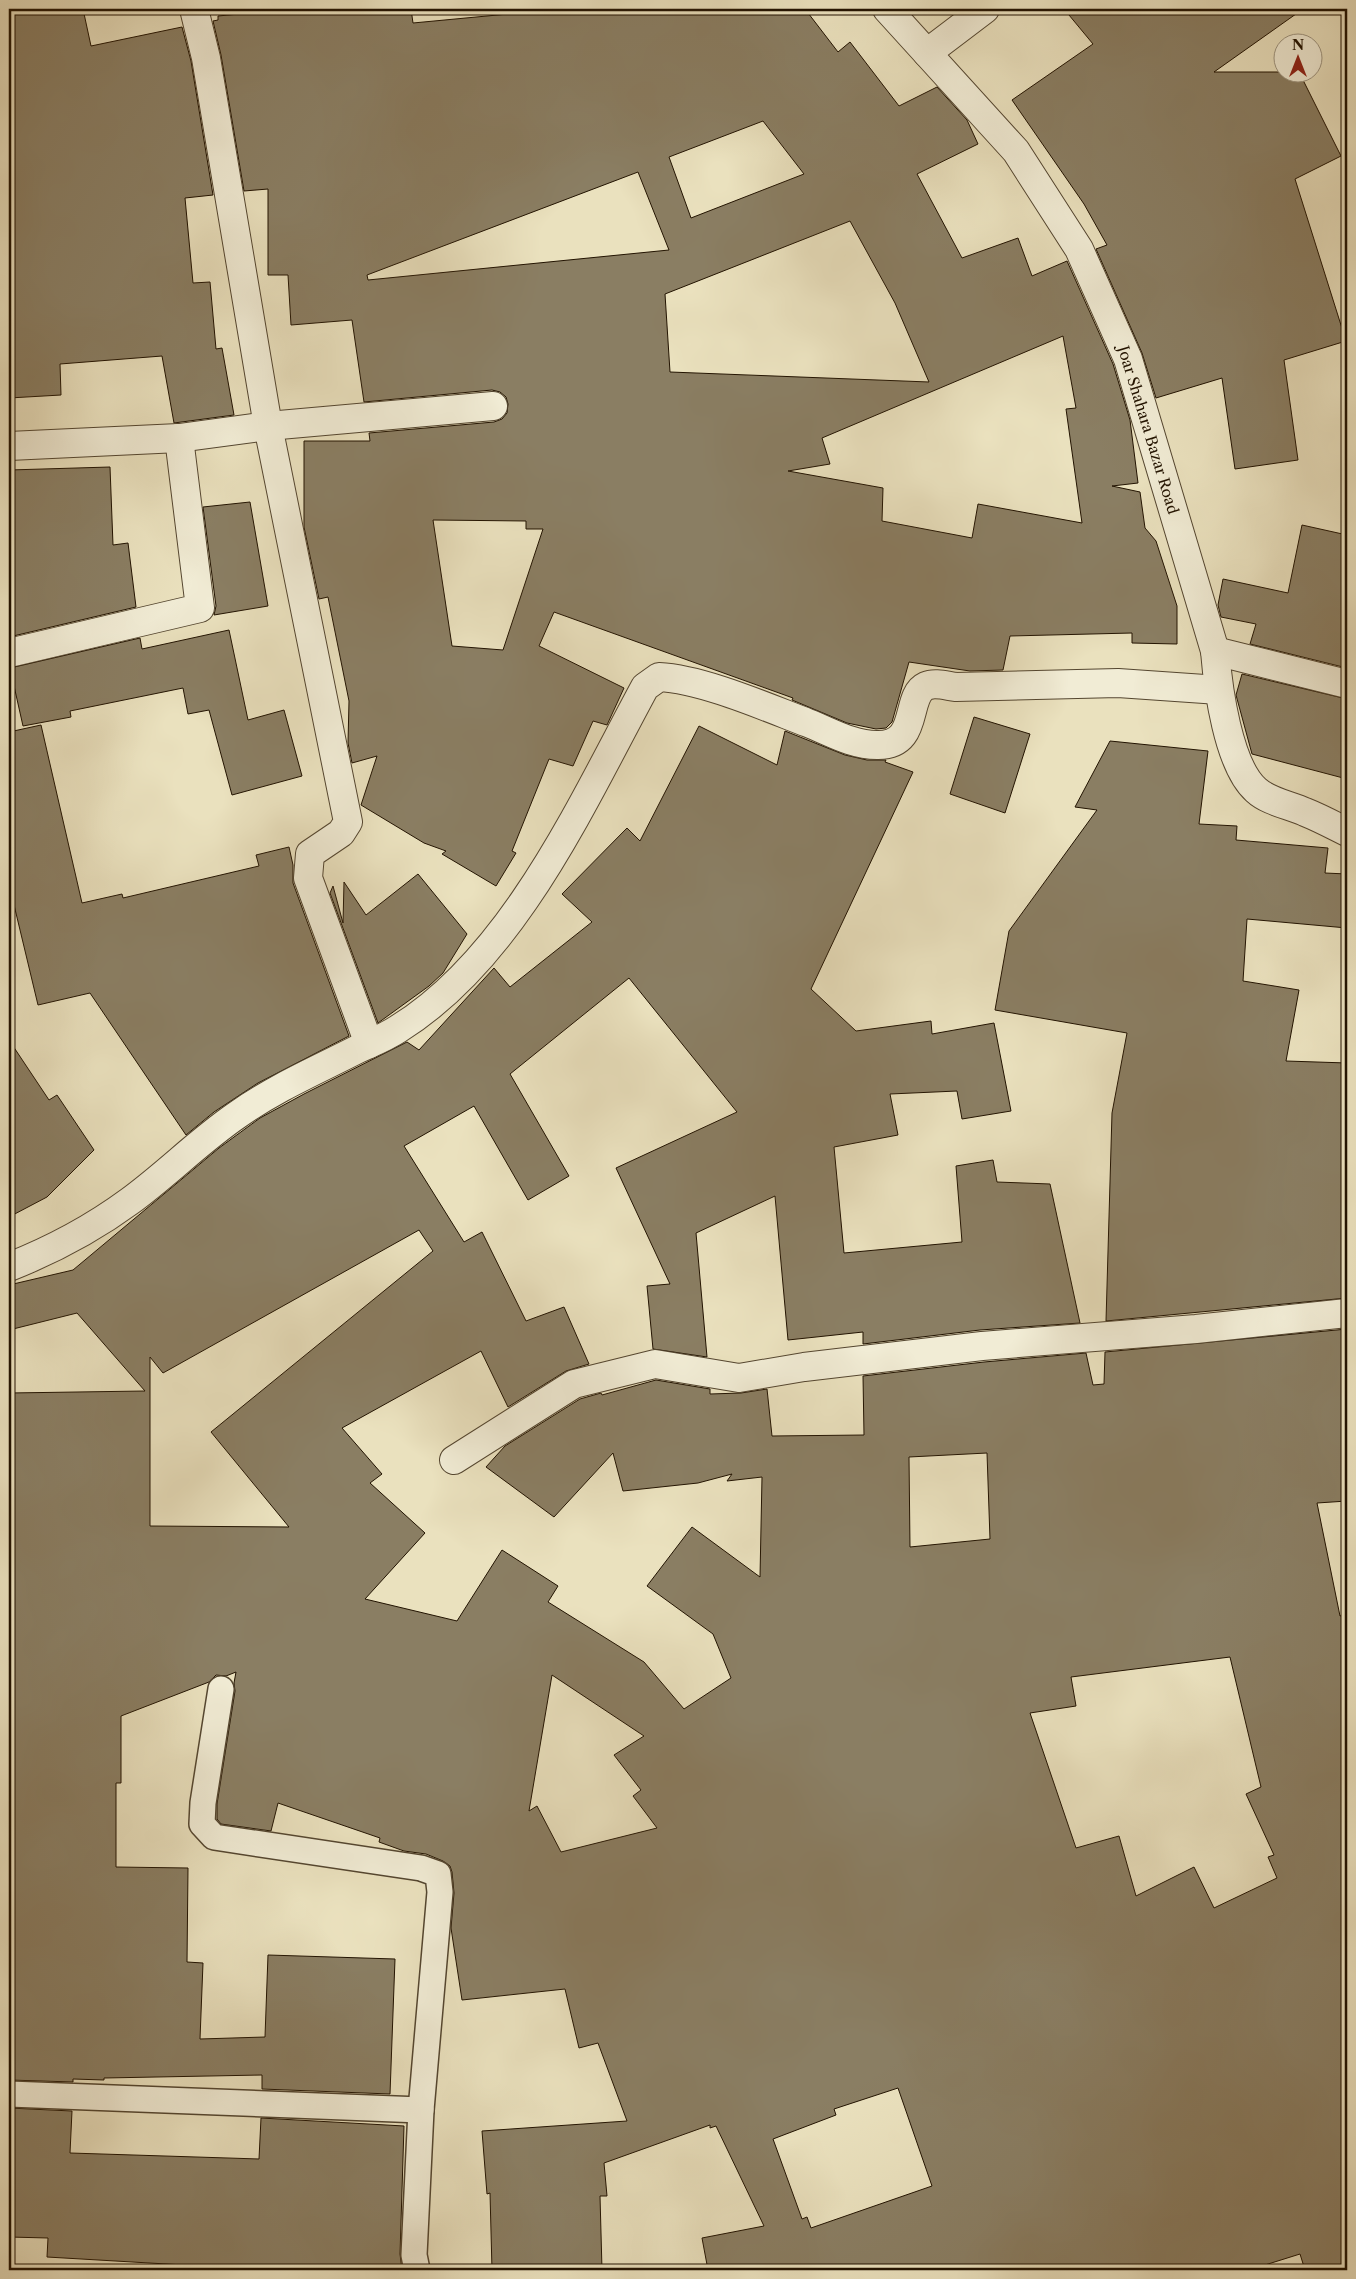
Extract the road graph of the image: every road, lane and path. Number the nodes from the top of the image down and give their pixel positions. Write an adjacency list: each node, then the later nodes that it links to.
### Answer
1 (194, 9): 6 (street)
2 (887, 9): 4 (street, Joar Shahara Bazar Road)
3 (984, 9): 4 (street)
4 (927, 53): 9 (street, Joar Shahara Bazar Road)
5 (492, 406): 6 (street)
6 (268, 426): 7 (street); 14 (street)
7 (179, 438): 8 (street); 10 (street)
8 (9, 446)
9 (1216, 652): 11 (street); 12 (street, Joar Shahara Bazar Road)
10 (9, 653)
11 (1347, 684)
12 (1219, 690): 13 (street, Joar Shahara Bazar Road); 14 (street)
13 (1347, 832)
14 (369, 1044): 15 (street)
15 (9, 1267)
16 (1347, 1312): 17 (street)
17 (454, 1460)
18 (221, 1689): 20 (lane)
19 (9, 2094): 20 (lane)
20 (421, 2110): 21 (lane)
21 (417, 2270)

